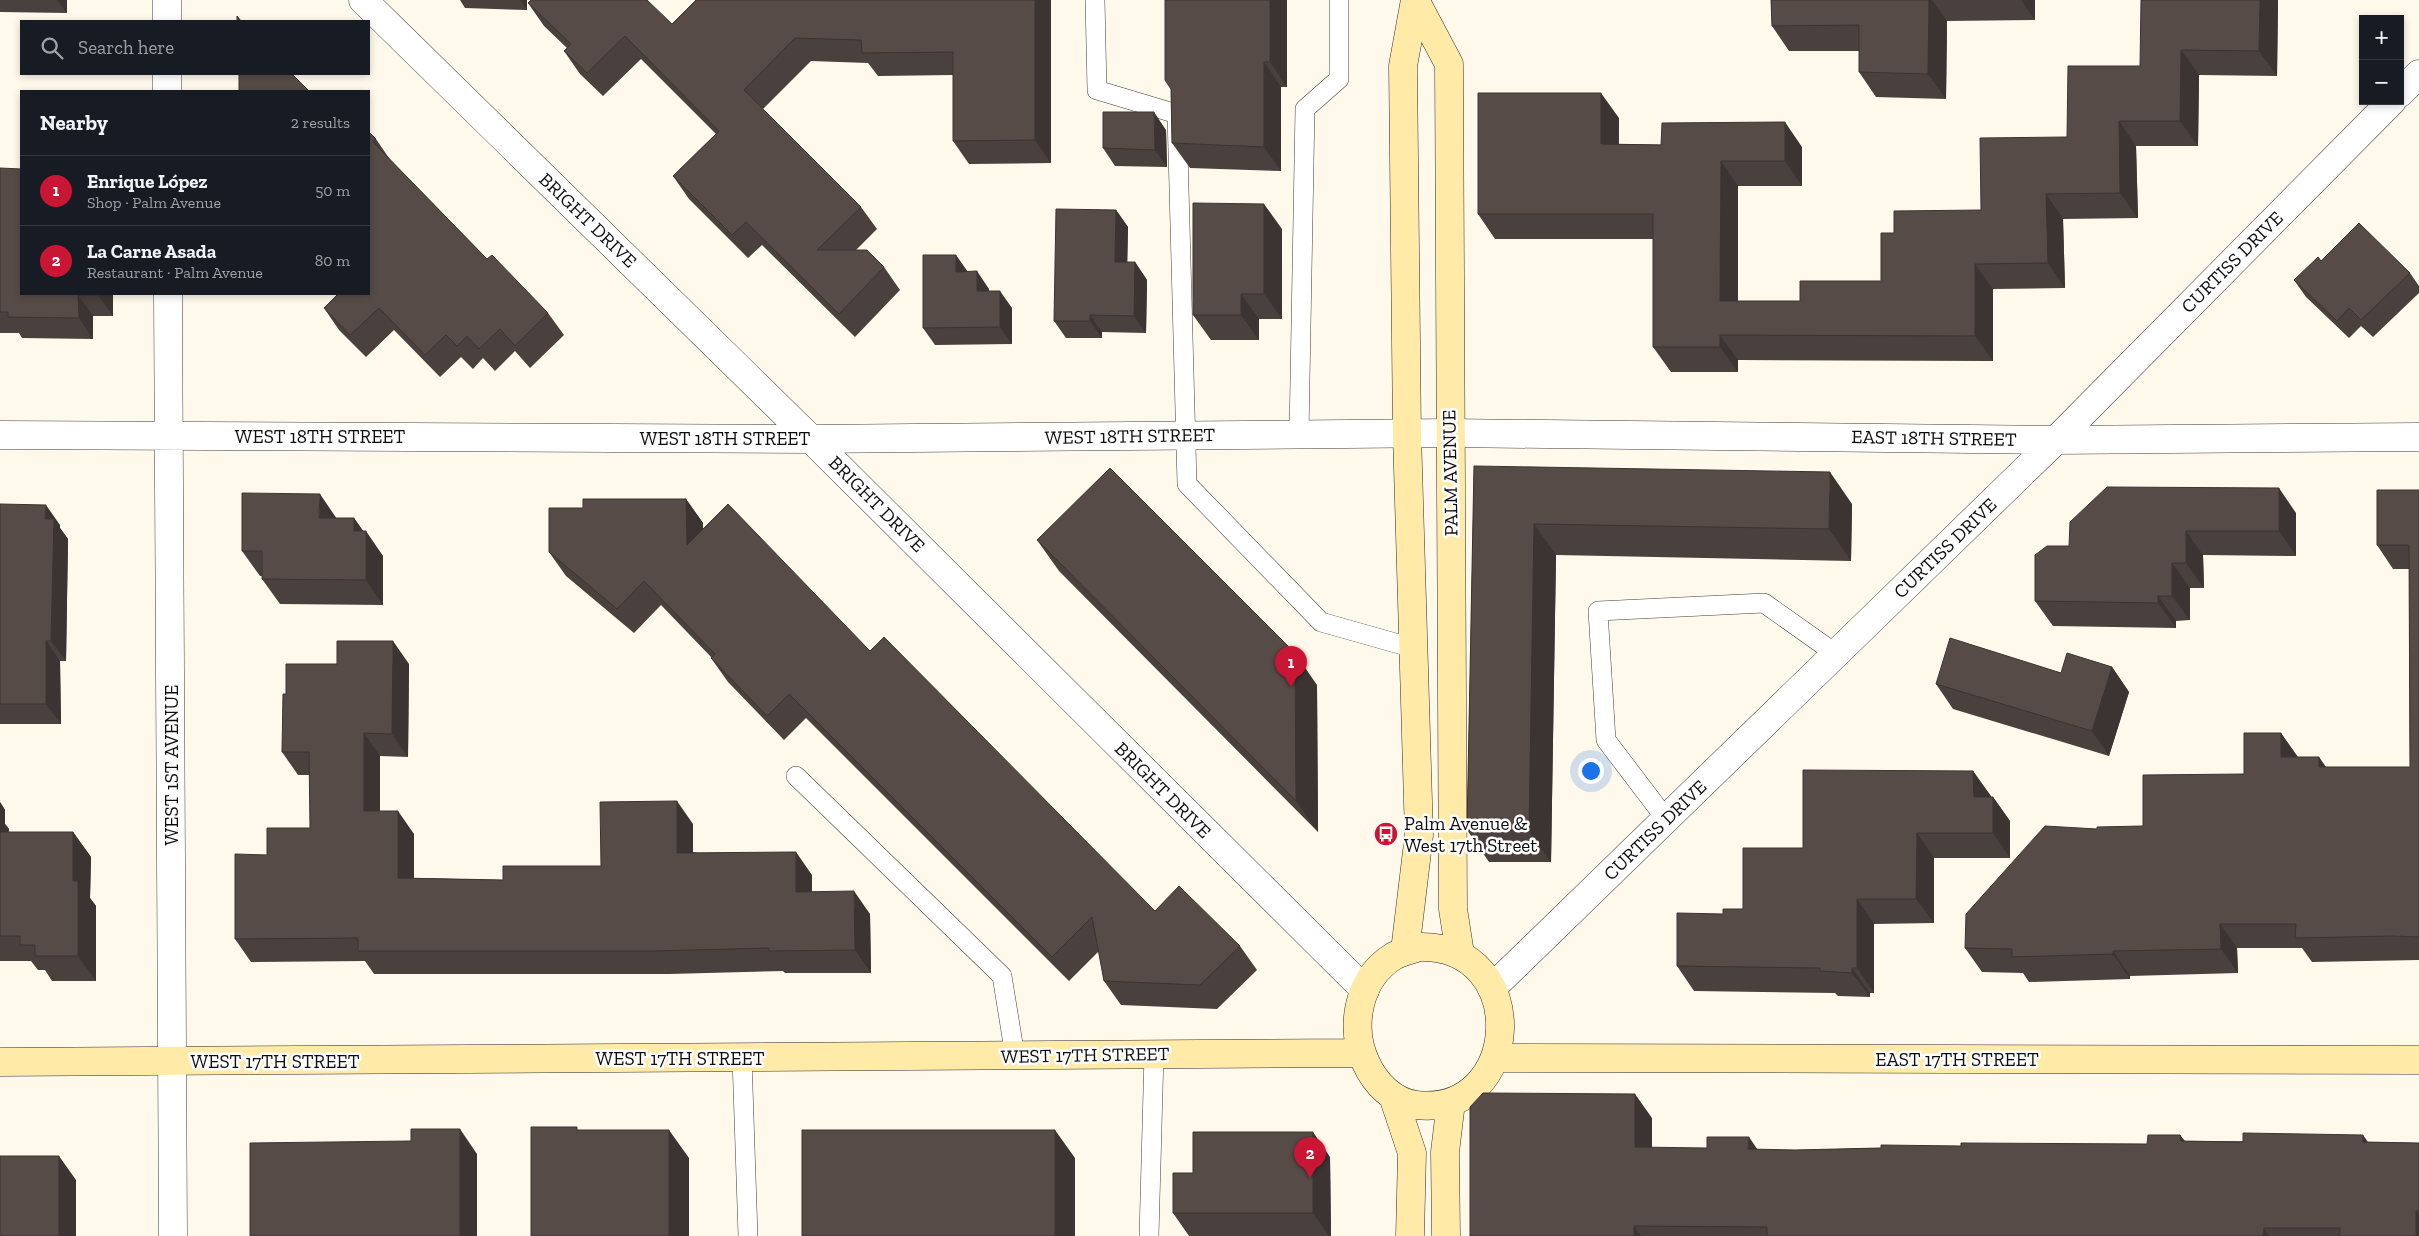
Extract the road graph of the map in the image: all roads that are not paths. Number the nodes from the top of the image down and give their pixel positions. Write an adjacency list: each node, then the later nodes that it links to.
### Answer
1 (167, 0): 6 (street)
2 (363, 0): 19 (street, BRIGHT DRIVE)
3 (1096, 0): 17 (lane)
4 (1339, 0): 14 (lane)
5 (1415, 0): 13 (main road, PALM AVENUE); 15 (main road, PALM AVENUE)
6 (167, 20)
7 (2419, 74): 9 (street)
8 (167, 75): 10 (street)
9 (2404, 89)
10 (167, 90)
11 (2388, 105): 21 (street, CURTISS DRIVE)
12 (168, 295): 18 (street, WEST 1ST AVENUE)
13 (1450, 433): 15 (street, WEST 18TH STREET); 21 (street, EAST 18TH STREET); 27 (main road, PALM AVENUE)
14 (1298, 434): 15 (street, WEST 18TH STREET); 17 (street, WEST 18TH STREET)
15 (1407, 434): 22 (main road, PALM AVENUE)
16 (0, 435): 18 (street, WEST 18TH STREET)
17 (1185, 435): 19 (street, WEST 18TH STREET); 22 (lane)
18 (169, 436): 19 (street, WEST 18TH STREET); 37 (street, WEST 1ST AVENUE)
19 (811, 438): 29 (street, BRIGHT DRIVE)
20 (2419, 438): 21 (street, EAST 18TH STREET)
21 (2056, 440): 23 (street, CURTISS DRIVE)
22 (1413, 648): 26 (main road, PALM AVENUE)
23 (1836, 654): 25 (street, CURTISS DRIVE); 25 (lane)
24 (796, 776): 32 (lane)
25 (1666, 819): 28 (street, CURTISS DRIVE)
26 (1405, 952): 27 (main road); 29 (main road)
27 (1460, 954): 28 (main road)
28 (1492, 988): 34 (main road)
29 (1365, 990): 30 (main road)
30 (1361, 1053): 31 (main road, WEST 17TH STREET); 38 (main road)
31 (1154, 1054): 32 (main road, WEST 17TH STREET); 42 (lane)
32 (1015, 1056): 33 (main road, WEST 17TH STREET)
33 (742, 1058): 37 (main road, WEST 17TH STREET); 41 (lane)
34 (1495, 1058): 35 (main road, EAST 17TH STREET); 39 (main road)
35 (2419, 1060)
36 (0, 1062): 37 (main road, WEST 17TH STREET)
37 (172, 1062): 40 (street, WEST 1ST AVENUE)
38 (1393, 1096): 39 (main road); 43 (main road)
39 (1452, 1102): 44 (main road)
40 (173, 1236)
41 (748, 1236)
42 (1149, 1236)
43 (1410, 1236)
44 (1446, 1236)

